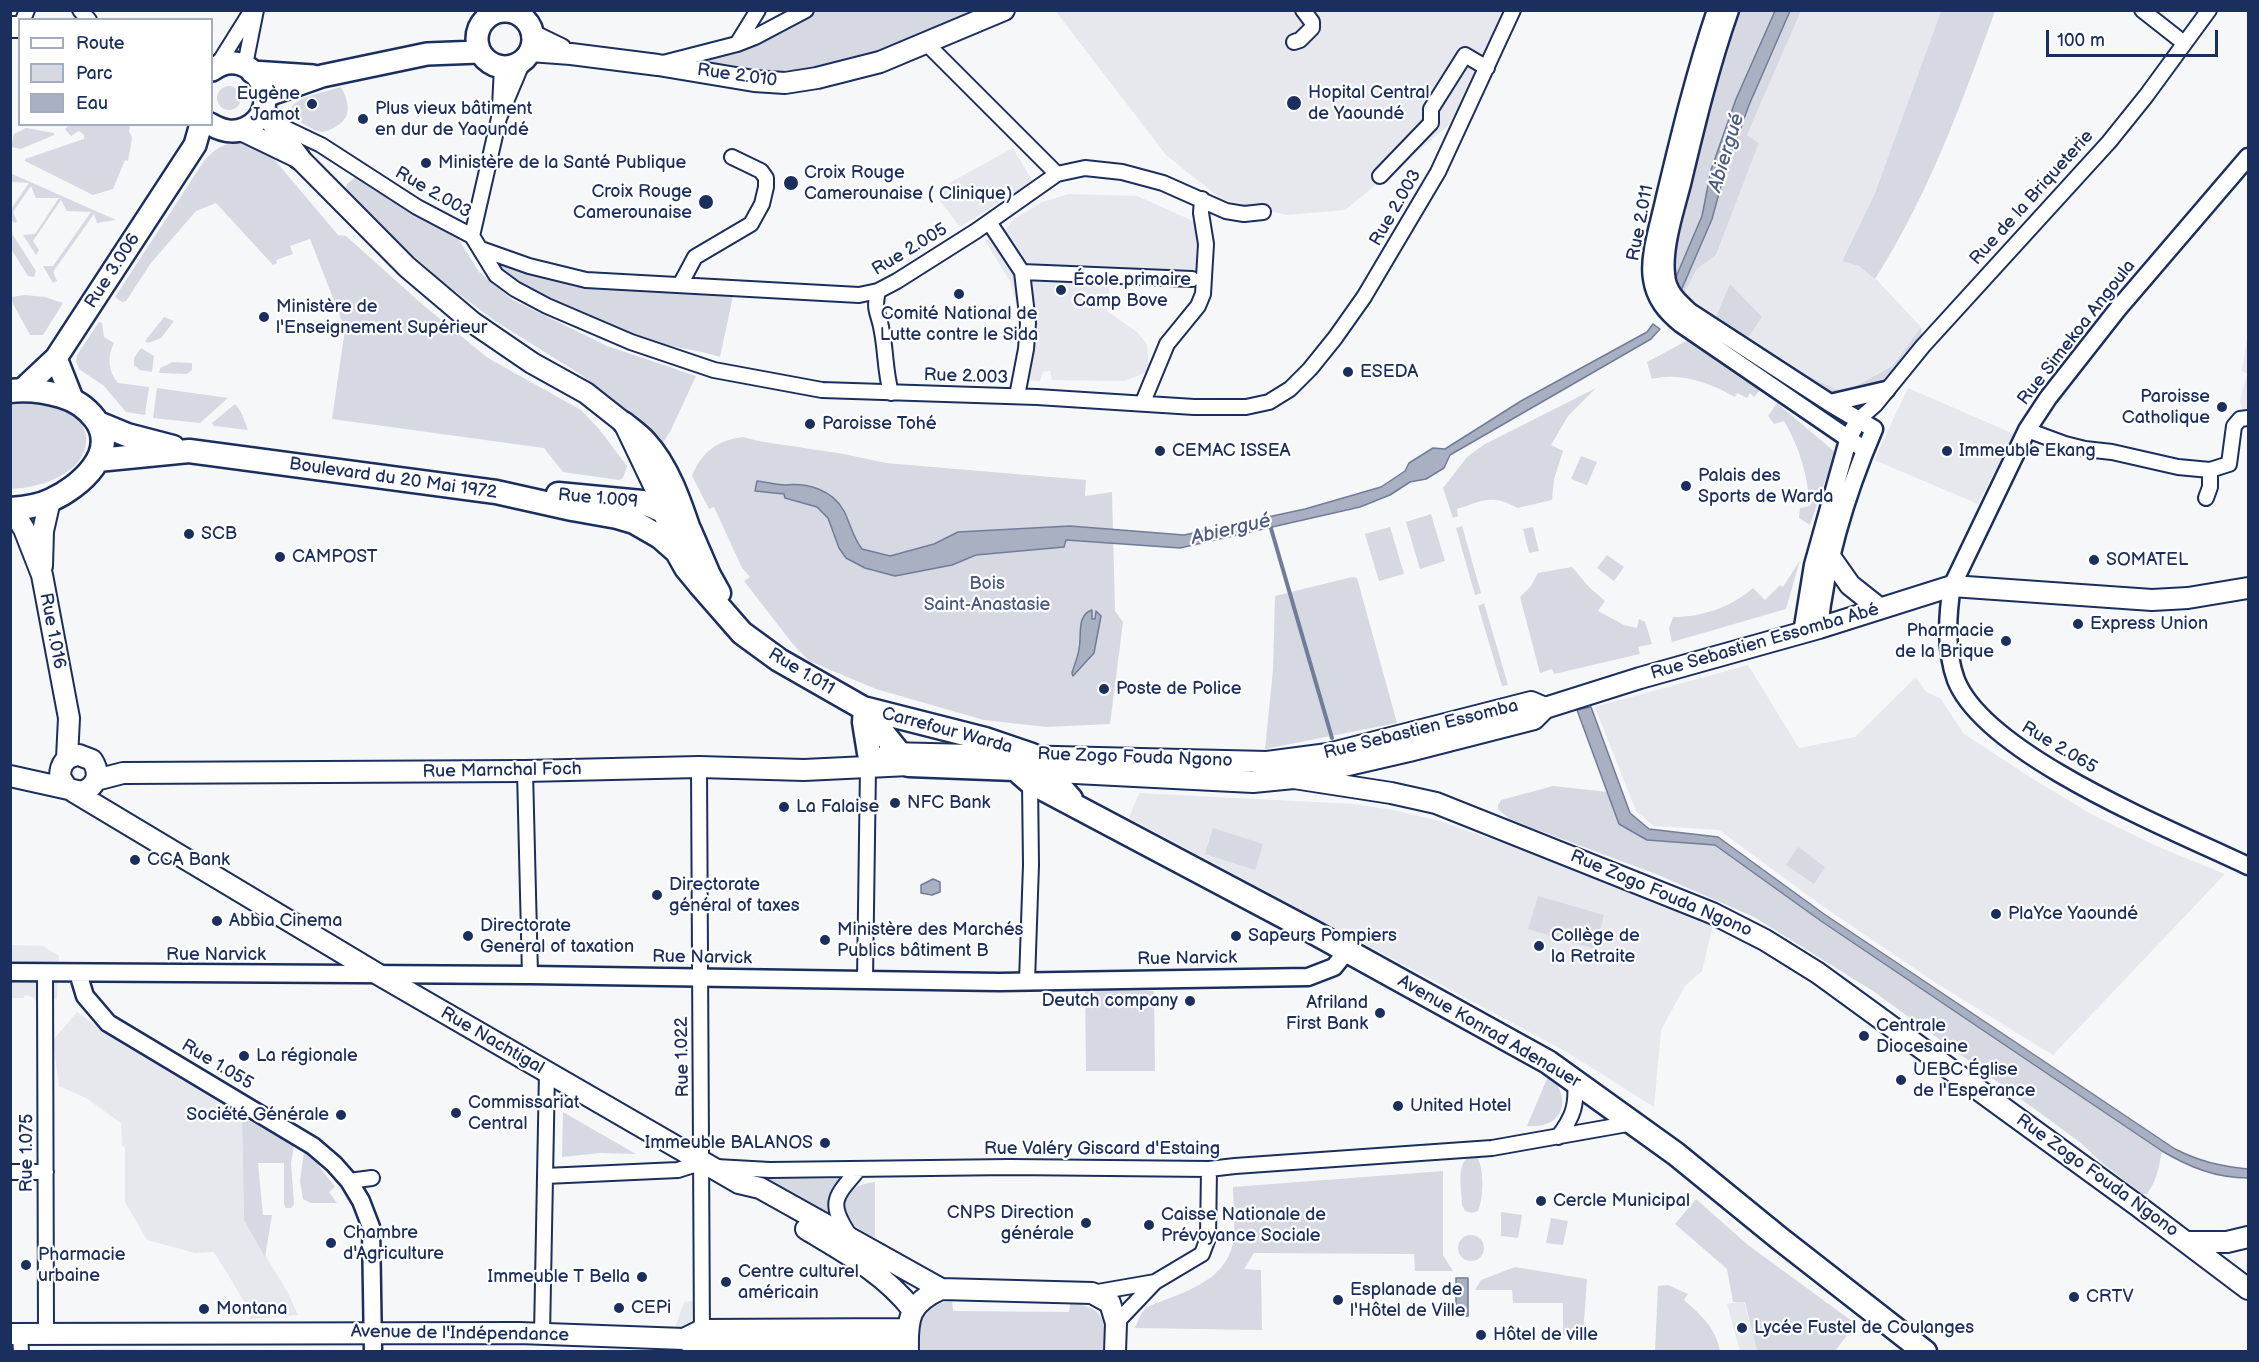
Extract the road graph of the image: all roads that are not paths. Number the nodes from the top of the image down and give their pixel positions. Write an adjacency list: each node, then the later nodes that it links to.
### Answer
1 (254, 10): 21 (street); 22 (street)
2 (758, 10): 16 (street)
3 (806, 10): 16 (street)
4 (1004, 10): 13 (main road, Rue 2.010)
5 (1303, 10): 14 (street)
6 (1513, 10): 23 (street, Rue 2.003)
7 (1716, 10): 51 (street, Rue 2.011)
8 (1730, 10): 49 (street, Rue 2.011)
9 (2142, 10): 15 (street)
10 (2209, 10): 15 (street, Rue de la Briqueterie)
11 (520, 25): 12 (main road); 19 (main road, Rue 2.010); 20 (main road); 26 (street)
12 (478, 31): 17 (main road); 18 (main road)
13 (925, 42): 19 (main road, Rue 2.010); 31 (street)
14 (1294, 42)
15 (2184, 43): 44 (street, Rue de la Briqueterie)
16 (737, 44): 19 (street)
17 (479, 52): 18 (main road); 20 (main road)
18 (427, 54): 24 (main road)
19 (658, 64)
20 (502, 67): 26 (street)
21 (214, 68): 22 (main road)
22 (249, 68): 24 (main road); 25 (main road)
23 (1487, 68): 32 (street); 48 (street, Rue 2.003)
24 (322, 76): 25 (main road)
25 (266, 109): 27 (main road, Rue 3.006); 30 (main road); 36 (street, Rue 2.003)
26 (499, 118): 36 (street)
27 (213, 131): 30 (main road); 42 (main road, Rue 3.006)
28 (732, 157): 40 (street)
29 (2248, 157): 57 (street, Rue Simekoa Angoula)
30 (299, 158): 55 (main road)
31 (1057, 174): 33 (street, Rue 2.005); 35 (street, Rue 2.005)
32 (1380, 176)
33 (1202, 199): 34 (street, Rue 2.005); 48 (street)
34 (1263, 212)
35 (989, 222): 38 (street); 41 (street, Rue 2.005)
36 (472, 236): 37 (street, Rue 2.003)
37 (481, 249): 40 (street, Rue 2.005); 45 (street, Rue 2.003)
38 (1022, 272): 39 (street); 46 (street)
39 (1192, 279)
40 (680, 285): 41 (street, Rue 2.005)
41 (878, 291): 45 (street)
42 (56, 358): 43 (main road, Rue 3.006); 47 (main road)
43 (16, 390): 47 (highway)
44 (1886, 390): 49 (street); 50 (street, Rue de la Briqueterie)
45 (891, 393): 46 (street, Rue 2.003)
46 (1017, 396): 48 (street, Rue 2.003)
47 (73, 401): 54 (highway)
48 (1143, 402)
49 (1830, 404): 53 (street, Rue 2.011)
50 (1875, 405): 53 (street, Rue de la Briqueterie); 56 (street)
51 (1819, 417): 58 (street, Rue 2.011); 61 (street)
52 (2248, 418): 63 (street)
53 (1859, 419): 56 (street, Rue 2.011); 58 (street, Rue de la Briqueterie)
54 (98, 423): 60 (highway); 62 (highway)
55 (624, 423): 68 (main road); 69 (main road)
56 (1874, 429): 59 (street)
57 (2027, 430): 63 (street); 73 (street, Rue Simekoa Angoula)
58 (1849, 437): 59 (street, Rue 2.011); 61 (street, Rue de la Briqueterie)
59 (1865, 450): 71 (street)
60 (189, 451): 62 (highway, Boulevard du 20 Mai 1972); 64 (highway, Boulevard du 20 Mai 1972)
61 (1842, 459): 76 (street, Rue de la Briqueterie)
62 (98, 460): 66 (highway)
63 (2210, 470): 65 (street)
64 (496, 492): 68 (highway, Rue 1.009); 70 (highway, Boulevard du 20 Mai 1972)
65 (2206, 498)
66 (50, 500): 67 (highway); 72 (main road)
67 (11, 509): 72 (main road, Rue 1.016)
68 (663, 511): 69 (highway, Rue 1.009); 70 (main road)
69 (690, 531): 77 (highway, Rue 1.011)
70 (677, 552): 77 (highway, Rue 1.011)
71 (1831, 558): 75 (main road); 76 (street)
72 (42, 574): 87 (main road, Rue 1.016)
73 (1952, 586): 74 (main road, Rue Sebastien Essomba Abé); 75 (main road, Rue Sebastien Essomba Abé); 89 (street, Rue 2.065)
74 (2248, 588)
75 (1879, 608): 76 (main road, Rue Sebastien Essomba Abé)
76 (1810, 630): 79 (main road, Rue Sebastien Essomba Abé)
77 (742, 633): 78 (highway, Rue 1.011)
78 (864, 709): 80 (highway, Carrefour Warda); 81 (highway); 83 (highway, Carrefour Warda)
79 (1381, 749): 84 (main road, Rue Sebastien Essomba Abé); 88 (main road)
80 (904, 759): 81 (main road); 83 (highway, Carrefour Warda)
81 (869, 760): 82 (main road, Rue Marnchal Foch); 97 (street)
82 (699, 767): 85 (main road, Rue Marnchal Foch); 96 (street, Rue 1.022)
83 (1032, 769): 84 (main road, Rue Zogo Fouda Ngono); 84 (main road, Rue Zogo Fouda Ngono); 90 (highway, Avenue Konrad Adenauer); 98 (street)
84 (1295, 769): 88 (main road, Rue Zogo Fouda Ngono)
85 (525, 771): 87 (main road, Rue Marnchal Foch); 94 (street)
86 (10, 776): 87 (main road)
87 (81, 778): 95 (main road, Rue Nachtigal)
88 (1391, 793): 114 (main road, Rue Zogo Fouda Ngono)
89 (2248, 866)
90 (1347, 951): 98 (street, Rue Narvick); 100 (highway, Avenue Konrad Adenauer)
91 (10, 972): 92 (street, Rue Narvick)
92 (45, 973): 93 (street, Rue Narvick); 107 (street, Rue 1.075)
93 (78, 973): 95 (street, Rue Narvick); 110 (street, Rue 1.055)
94 (530, 975): 95 (street, Rue Narvick); 96 (street, Rue Narvick)
95 (381, 976): 99 (main road, Rue Nachtigal)
96 (700, 978): 97 (street, Rue Narvick); 103 (street, Rue 1.022)
97 (866, 980): 98 (street, Rue Narvick)
98 (1027, 981)
99 (547, 1072): 103 (main road, Rue Nachtigal); 108 (street)
100 (1575, 1081): 101 (highway, Avenue Konrad Adenauer); 102 (street)
101 (1634, 1123): 102 (street, Rue Valéry Giscard d'Estaing); 130 (highway, Avenue Konrad Adenauer)
102 (1558, 1137): 104 (street, Rue Valéry Giscard d'Estaing)
103 (707, 1165): 105 (street, Rue Valéry Giscard d'Estaing); 108 (street, Rue Valéry Giscard d'Estaing); 111 (main road, Rue Nachtigal); 125 (street, Rue 1.022)
104 (1209, 1169): 105 (street, Rue Valéry Giscard d'Estaing); 117 (street)
105 (858, 1170): 113 (street)
106 (10, 1172): 107 (street)
107 (45, 1172): 123 (street, Rue 1.075)
108 (545, 1176): 124 (street)
109 (372, 1178): 110 (street)
110 (349, 1181): 128 (street, Rue 1.055)
111 (739, 1183): 113 (main road, Rue Nachtigal); 121 (main road)
112 (2248, 1236): 115 (main road)
113 (852, 1240): 118 (main road, Rue Nachtigal)
114 (2188, 1242): 115 (main road); 119 (main road, Rue Zogo Fouda Ngono)
115 (2227, 1242): 116 (main road)
116 (2248, 1244)
117 (1155, 1282): 120 (street); 122 (street)
118 (941, 1289): 120 (main road); 121 (main road)
119 (2248, 1289)
120 (1092, 1293): 122 (main road)
121 (912, 1309): 127 (main road)
122 (1116, 1323): 129 (main road)
123 (46, 1334): 126 (main road, Avenue de l'Indépendance); 128 (main road, Avenue de l'Indépendance)
124 (542, 1335): 125 (main road, Avenue de l'Indépendance); 128 (main road, Avenue de l'Indépendance)
125 (696, 1339): 127 (main road)
126 (17, 1340)
127 (908, 1341)
128 (373, 1342)
129 (1115, 1352)
130 (1925, 1352)

